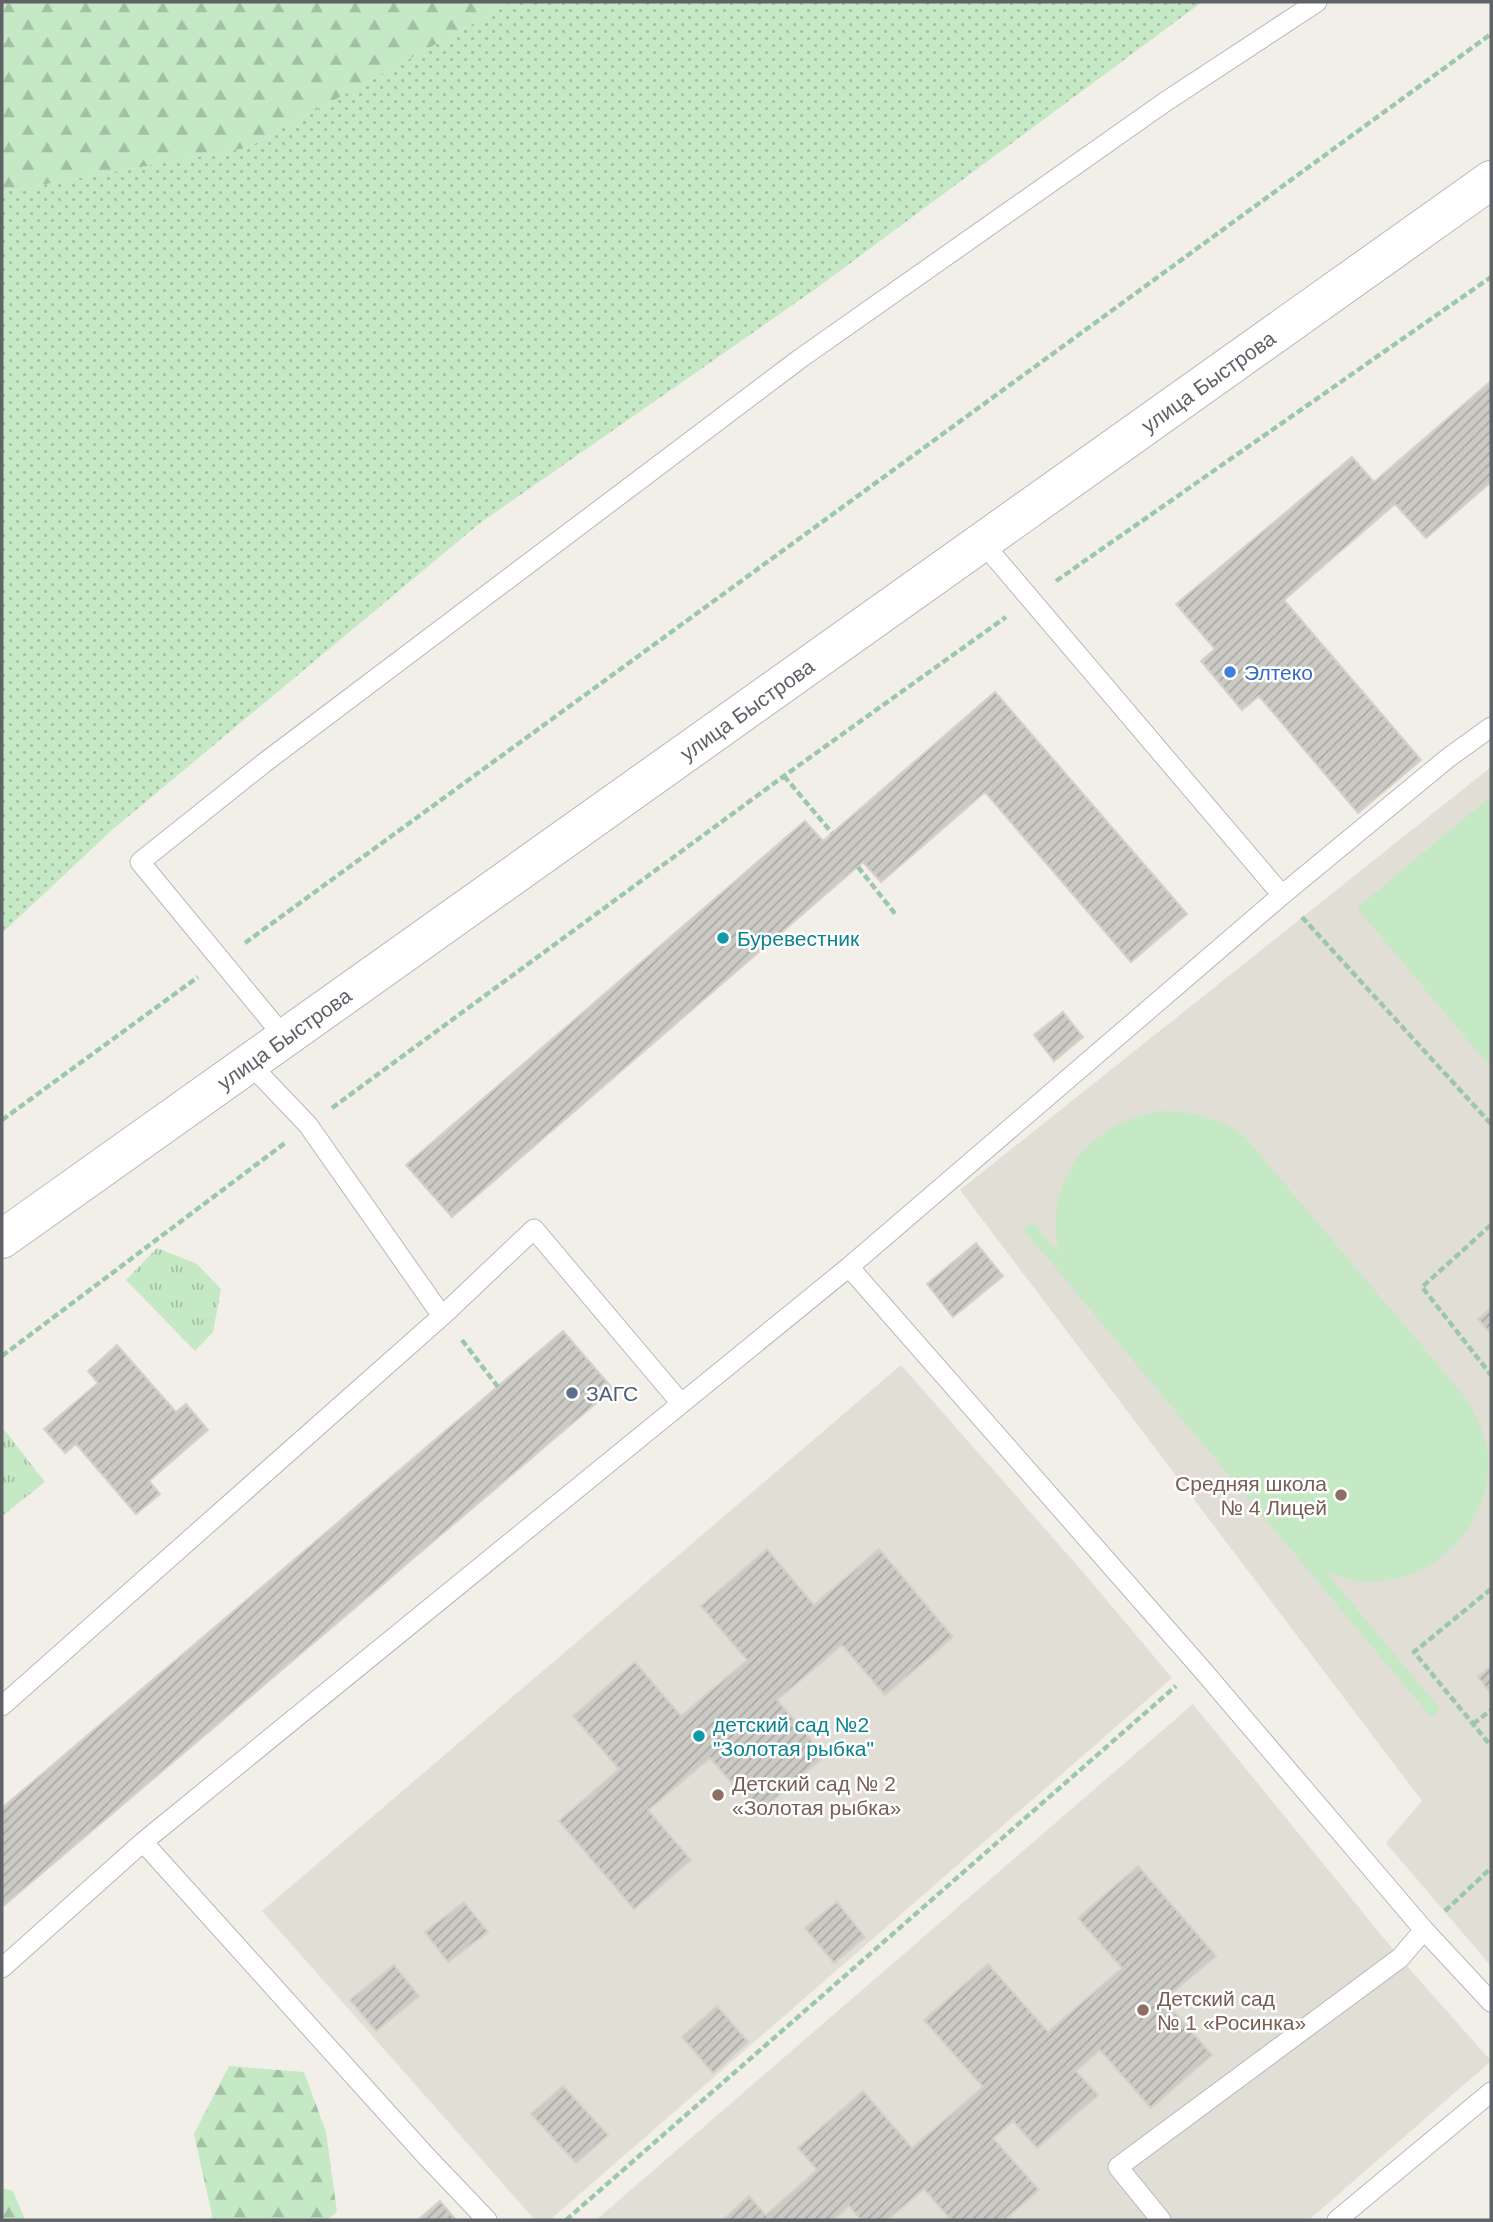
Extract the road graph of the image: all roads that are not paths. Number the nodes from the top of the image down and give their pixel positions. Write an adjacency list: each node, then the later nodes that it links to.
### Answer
1 (1317, 2): 6 (lane)
2 (1491, 180): 3 (street, улица Быстрова)
3 (982, 542): 5 (lane); 6 (street, улица Быстрова)
4 (1491, 727): 5 (lane)
5 (1282, 895): 9 (lane)
6 (285, 1038): 7 (street, улица Быстрова)
7 (249, 1063): 8 (street, улица Быстрова); 10 (lane)
8 (2, 1239)
9 (849, 1267): 11 (lane); 14 (lane)
10 (442, 1316): 11 (lane); 12 (lane)
11 (680, 1402): 13 (lane)
12 (2, 1706)
13 (143, 1842): 15 (lane); 18 (lane)
14 (1424, 1930): 16 (lane); 19 (lane)
15 (2, 1968)
16 (1491, 2002)
17 (1491, 2092): 20 (lane)
18 (487, 2220)
19 (1161, 2220)
20 (1337, 2220)

